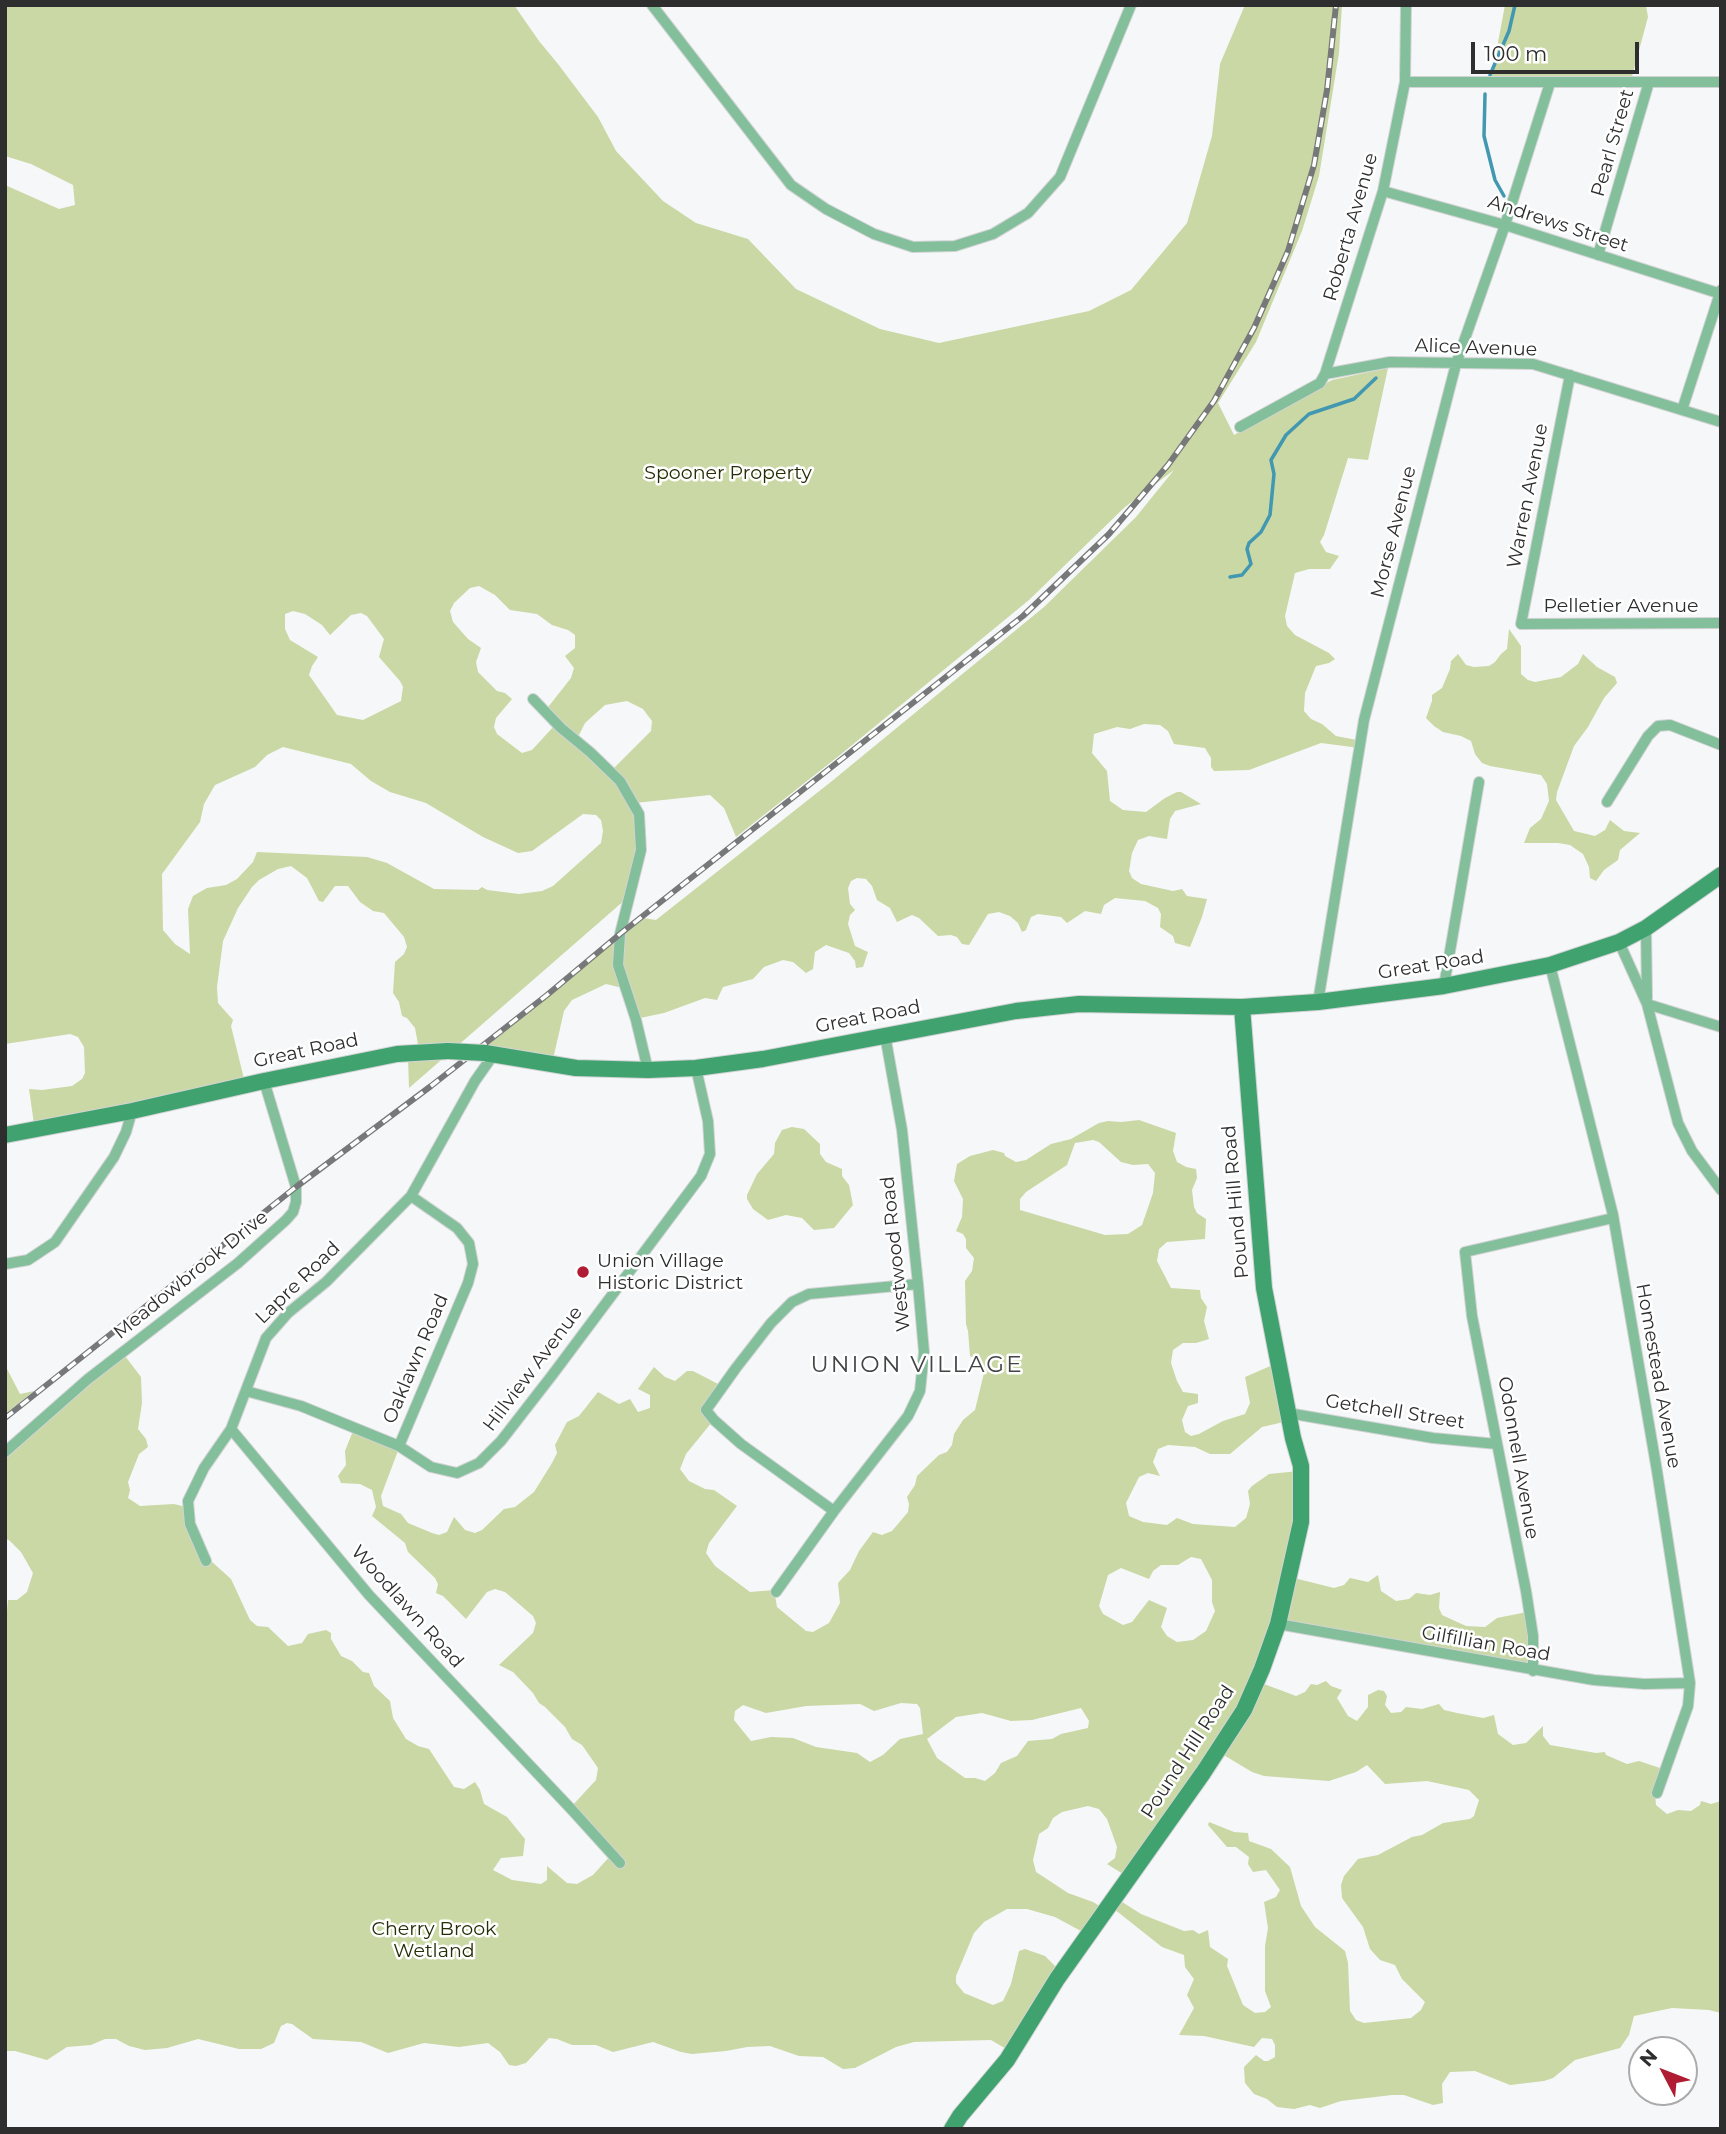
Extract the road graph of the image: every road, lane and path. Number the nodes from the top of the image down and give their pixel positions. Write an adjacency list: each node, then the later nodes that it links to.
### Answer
1 (652, 5): 2 (street)
2 (1131, 5)
3 (1406, 5): 4 (street, Roberta Avenue)
4 (1405, 82): 7 (street); 8 (street, Roberta Avenue)
5 (1649, 82): 6 (street); 7 (street); 10 (street, Pearl Street)
6 (1721, 82)
7 (1550, 83): 9 (street, Morse Avenue)
8 (1383, 191): 9 (street, Andrews Street); 13 (street, Roberta Avenue)
9 (1505, 225): 10 (street, Andrews Street); 12 (street, Morse Avenue)
10 (1598, 255): 11 (street, Andrews Street)
11 (1720, 293): 15 (street)
12 (1456, 364): 13 (street, Alice Avenue); 14 (street, Alice Avenue); 29 (street, Morse Avenue)
13 (1325, 374): 17 (street, Alice Avenue)
14 (1570, 375): 15 (street, Alice Avenue); 19 (street, Warren Avenue)
15 (1682, 410): 16 (street, Alice Avenue)
16 (1721, 422)
17 (1240, 427)
18 (1721, 622): 19 (street, Pelletier Avenue)
19 (1521, 624)
20 (533, 699): 36 (street)
21 (1721, 745): 23 (street)
22 (1479, 782): 28 (street)
23 (1607, 802)
24 (1721, 876): 25 (main road, Great Road)
25 (1646, 928): 26 (main road, Great Road); 30 (street)
26 (1619, 943): 27 (main road, Great Road); 30 (street)
27 (1550, 965): 28 (main road, Great Road); 42 (street, Homestead Avenue)
28 (1444, 986): 29 (main road, Great Road)
29 (1318, 1002): 31 (main road, Great Road)
30 (1647, 1004): 32 (street); 40 (street)
31 (1242, 1007): 33 (main road, Great Road); 46 (main road, Pound Hill Road)
32 (1721, 1027)
33 (885, 1035): 35 (main road, Great Road); 44 (street, Westwood Road)
34 (489, 1053): 36 (main road, Great Road); 37 (main road, Great Road, bridge); 41 (street, Lapre Road)
35 (696, 1068): 36 (main road, Great Road); 49 (street, Hillview Avenue)
36 (648, 1070)
37 (264, 1081): 38 (main road, Great Road); 50 (street, Meadowbrook Drive)
38 (132, 1111): 39 (main road, Great Road); 43 (street)
39 (5, 1135)
40 (1721, 1190)
41 (411, 1196): 45 (street, Lapre Road); 49 (street, Oaklawn Road)
42 (1613, 1218): 48 (street, Odonnell Avenue); 56 (street, Homestead Avenue)
43 (5, 1264)
44 (918, 1284): 51 (street, Westwood Road); 51 (street)
45 (246, 1391): 47 (street, Lapre Road); 49 (street, Oaklawn Road)
46 (1287, 1413): 48 (street, Getchell Street); 54 (main road, Pound Hill Road)
47 (231, 1429): 52 (street, Lapre Road); 58 (street, Woodlawn Road)
48 (1497, 1444): 55 (street, Odonnell Avenue)
49 (399, 1446)
50 (5, 1452)
51 (834, 1511): 53 (street, Westwood Road)
52 (206, 1561)
53 (776, 1592)
54 (1278, 1624): 55 (street, Gilfillian Road); 59 (main road, Pound Hill Road)
55 (1533, 1671): 56 (street, Gilfillian Road)
56 (1690, 1683): 57 (street, Homestead Avenue)
57 (1657, 1793)
58 (620, 1863)
59 (952, 2129)

